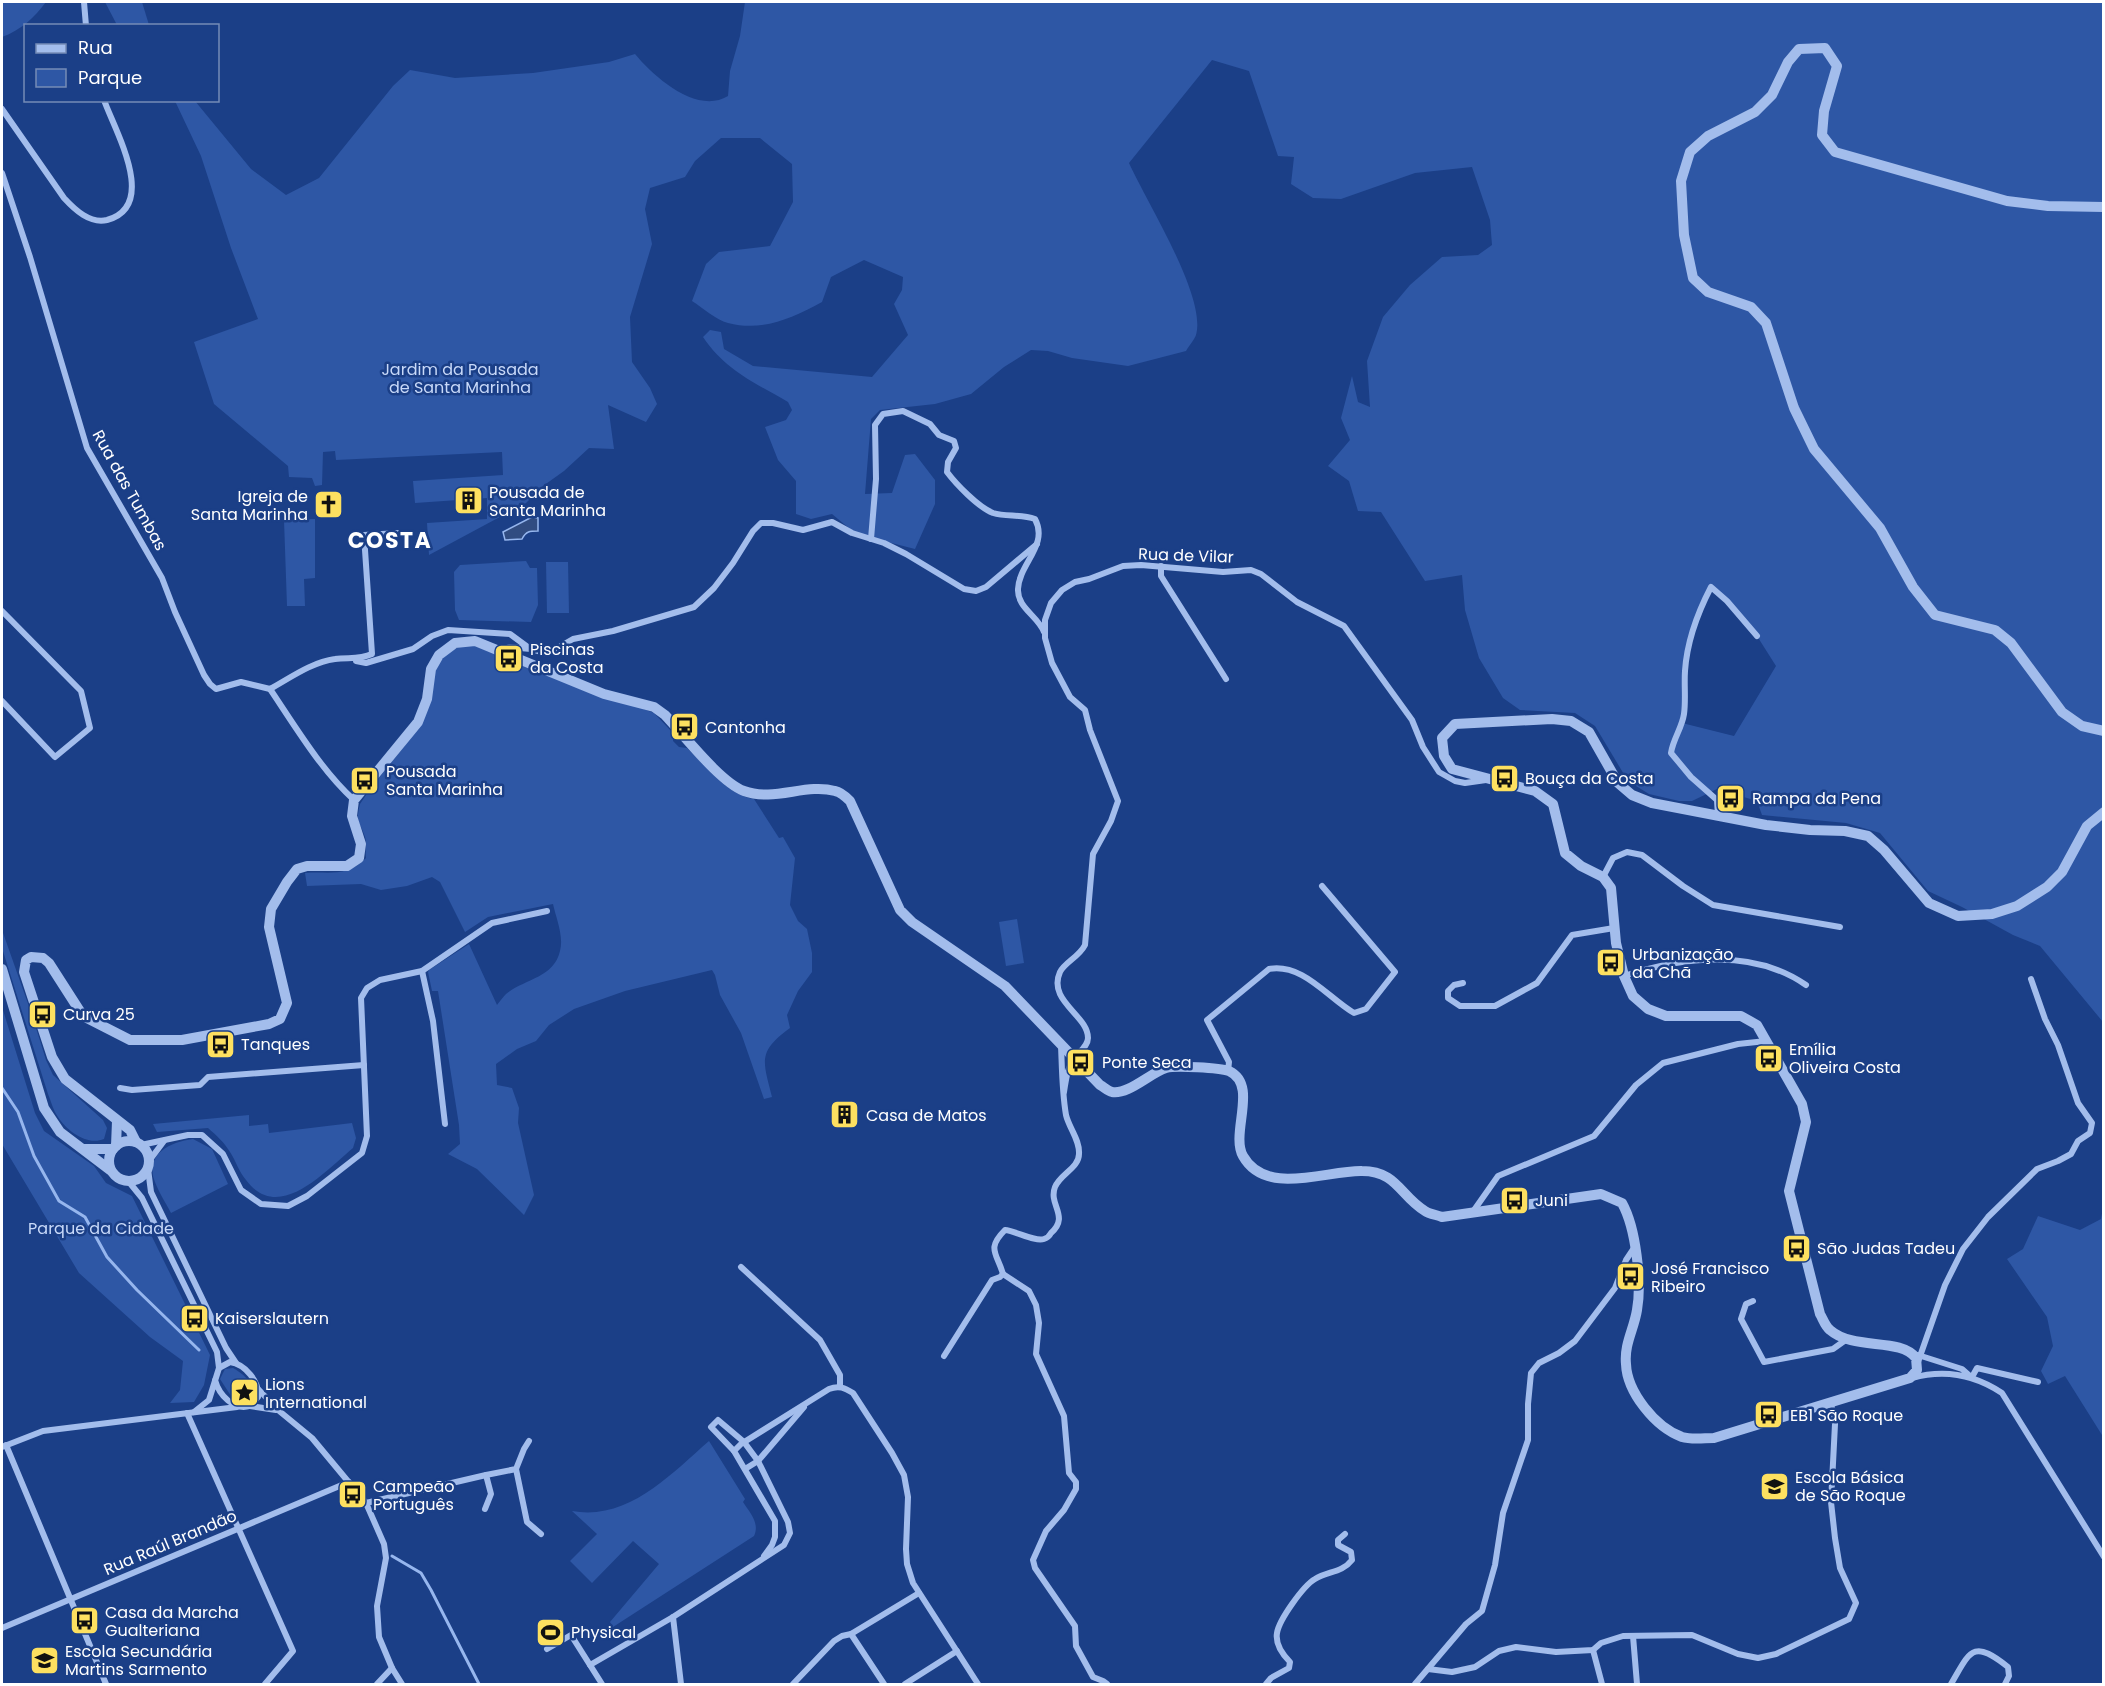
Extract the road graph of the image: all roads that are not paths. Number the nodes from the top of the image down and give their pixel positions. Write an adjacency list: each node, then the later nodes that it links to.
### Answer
1 (84, 2): 2 (street)
2 (86, 24)
3 (105, 102): 4 (street)
4 (2, 109)
5 (2, 173): 18 (street, Rua das Tumbas)
6 (2103, 207): 20 (street)
7 (399, 533): 16 (street)
8 (871, 539): 9 (street); 9 (street); 14 (street)
9 (1037, 544): 13 (street)
10 (1161, 566): 13 (street, Rua de Vilar); 17 (street); 21 (street, Rua de Vilar)
11 (2, 611): 19 (street)
12 (1757, 636): 24 (street)
13 (1045, 638): 38 (street, Rua de Vilar)
14 (531, 649): 15 (street); 16 (street)
15 (503, 651): 22 (street); 37 (street)
16 (346, 659): 18 (street)
17 (1226, 679)
18 (270, 689): 22 (street)
19 (2, 701)
20 (2103, 731)
21 (1488, 779): 24 (street); 25 (street)
22 (354, 800): 43 (street)
23 (2103, 812): 24 (street)
24 (1718, 816)
25 (1603, 877): 28 (street); 29 (street)
26 (1322, 886): 40 (street)
27 (547, 911): 31 (street)
28 (1839, 927)
29 (1614, 928): 32 (street); 34 (street)
30 (2, 969): 48 (street)
31 (422, 971): 39 (street); 44 (street)
32 (1624, 976): 35 (street); 36 (street)
33 (2031, 979): 60 (street)
34 (1463, 983)
35 (1806, 985)
36 (1766, 1041): 52 (street); 57 (street)
37 (1060, 1046): 38 (street); 42 (street)
38 (1073, 1059): 40 (street); 42 (street)
39 (364, 1065): 41 (street); 45 (street)
40 (1228, 1071): 52 (street)
41 (120, 1088)
42 (1064, 1092): 55 (street)
43 (117, 1121): 46 (street); 47 (street)
44 (445, 1124)
45 (165, 1140): 46 (street); 49 (street)
46 (138, 1144): 47 (street); 49 (street)
47 (114, 1147): 48 (street); 50 (street)
48 (84, 1149): 50 (street)
49 (148, 1165): 51 (street); 61 (street)
50 (110, 1170): 51 (street)
51 (129, 1182): 62 (street)
52 (1471, 1213): 53 (street)
53 (1634, 1248): 69 (street); 103 (street)
54 (741, 1267): 66 (street)
55 (1003, 1274): 58 (street); 104 (street)
56 (1754, 1301): 57 (street)
57 (1846, 1340): 60 (street)
58 (944, 1356)
59 (1929, 1359): 60 (street); 60 (street); 63 (street)
60 (1918, 1361): 63 (street); 69 (street)
61 (237, 1363): 62 (street); 67 (street)
62 (219, 1368): 64 (street)
63 (1972, 1377): 65 (street); 88 (street)
64 (215, 1380): 71 (street); 73 (street)
65 (2038, 1382)
66 (840, 1387): 68 (street); 92 (street)
67 (259, 1390): 70 (street); 72 (street)
68 (809, 1402): 75 (street); 78 (street)
69 (1831, 1403): 97 (street)
70 (250, 1406): 71 (street); 72 (street)
71 (237, 1407): 73 (street)
72 (278, 1410): 82 (street)
73 (191, 1412): 76 (street); 85 (street)
74 (529, 1441): 79 (street)
75 (744, 1442): 77 (street); 77 (street); 78 (street)
76 (4, 1446): 93 (street)
77 (735, 1451): 80 (street)
78 (758, 1461): 80 (street); 90 (street)
79 (516, 1469): 81 (street); 86 (street)
80 (745, 1469): 90 (street)
81 (486, 1475): 83 (street); 84 (street)
82 (349, 1482): 83 (street); 85 (street, Rua Raúl Brandão)
83 (366, 1503): 102 (street)
84 (485, 1509)
85 (237, 1528): 93 (street, Rua Raúl Brandão); 106 (street)
86 (541, 1534)
87 (1345, 1534): 117 (street)
88 (2096, 1543): 89 (street); 91 (street)
89 (2103, 1545)
90 (764, 1557): 94 (street)
91 (2103, 1557)
92 (919, 1593): 96 (street); 100 (street)
93 (71, 1599): 95 (street, Rua Raúl Brandão); 105 (street)
94 (672, 1617): 101 (street); 110 (street)
95 (2, 1628)
96 (851, 1634): 111 (street); 112 (street)
97 (1632, 1636): 99 (street); 120 (street)
98 (547, 1649): 101 (street)
99 (1593, 1650): 103 (street); 119 (street)
100 (957, 1651): 113 (street); 114 (street)
101 (590, 1665): 109 (street)
102 (392, 1668): 107 (street); 108 (street)
103 (1428, 1669): 118 (street)
104 (1093, 1677): 115 (street); 116 (street)
105 (106, 1684)
106 (265, 1684)
107 (377, 1684)
108 (402, 1684)
109 (602, 1684)
110 (681, 1684)
111 (793, 1684)
112 (884, 1684)
113 (905, 1684)
114 (978, 1684)
115 (1090, 1684)
116 (1107, 1684)
117 (1266, 1684)
118 (1415, 1684)
119 (1602, 1684)
120 (1636, 1684)
121 (1951, 1684): 122 (street)
122 (2005, 1684)

